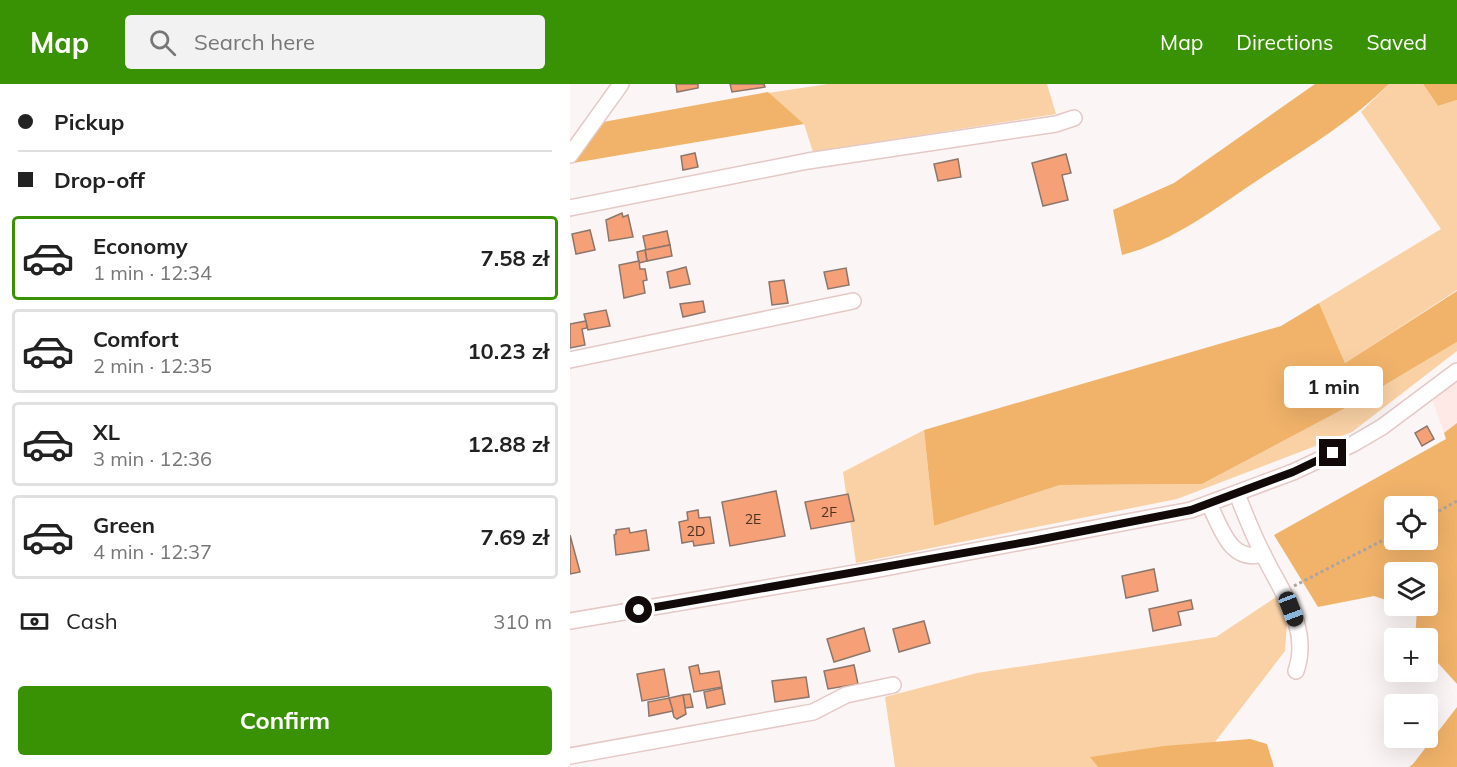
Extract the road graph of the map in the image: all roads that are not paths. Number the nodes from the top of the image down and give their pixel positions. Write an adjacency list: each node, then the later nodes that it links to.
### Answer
1 (621, 84): 3 (street)
2 (1074, 118): 5 (street)
3 (577, 133): 4 (street)
4 (570, 154)
5 (570, 208)
6 (853, 301): 7 (street)
7 (570, 360)
8 (1457, 371): 9 (street)
9 (1237, 494): 10 (street); 11 (street)
10 (1209, 504): 11 (street); 12 (street)
11 (1263, 555): 13 (street)
12 (570, 621)
13 (1296, 671)
14 (893, 685): 15 (street)
15 (570, 756)

